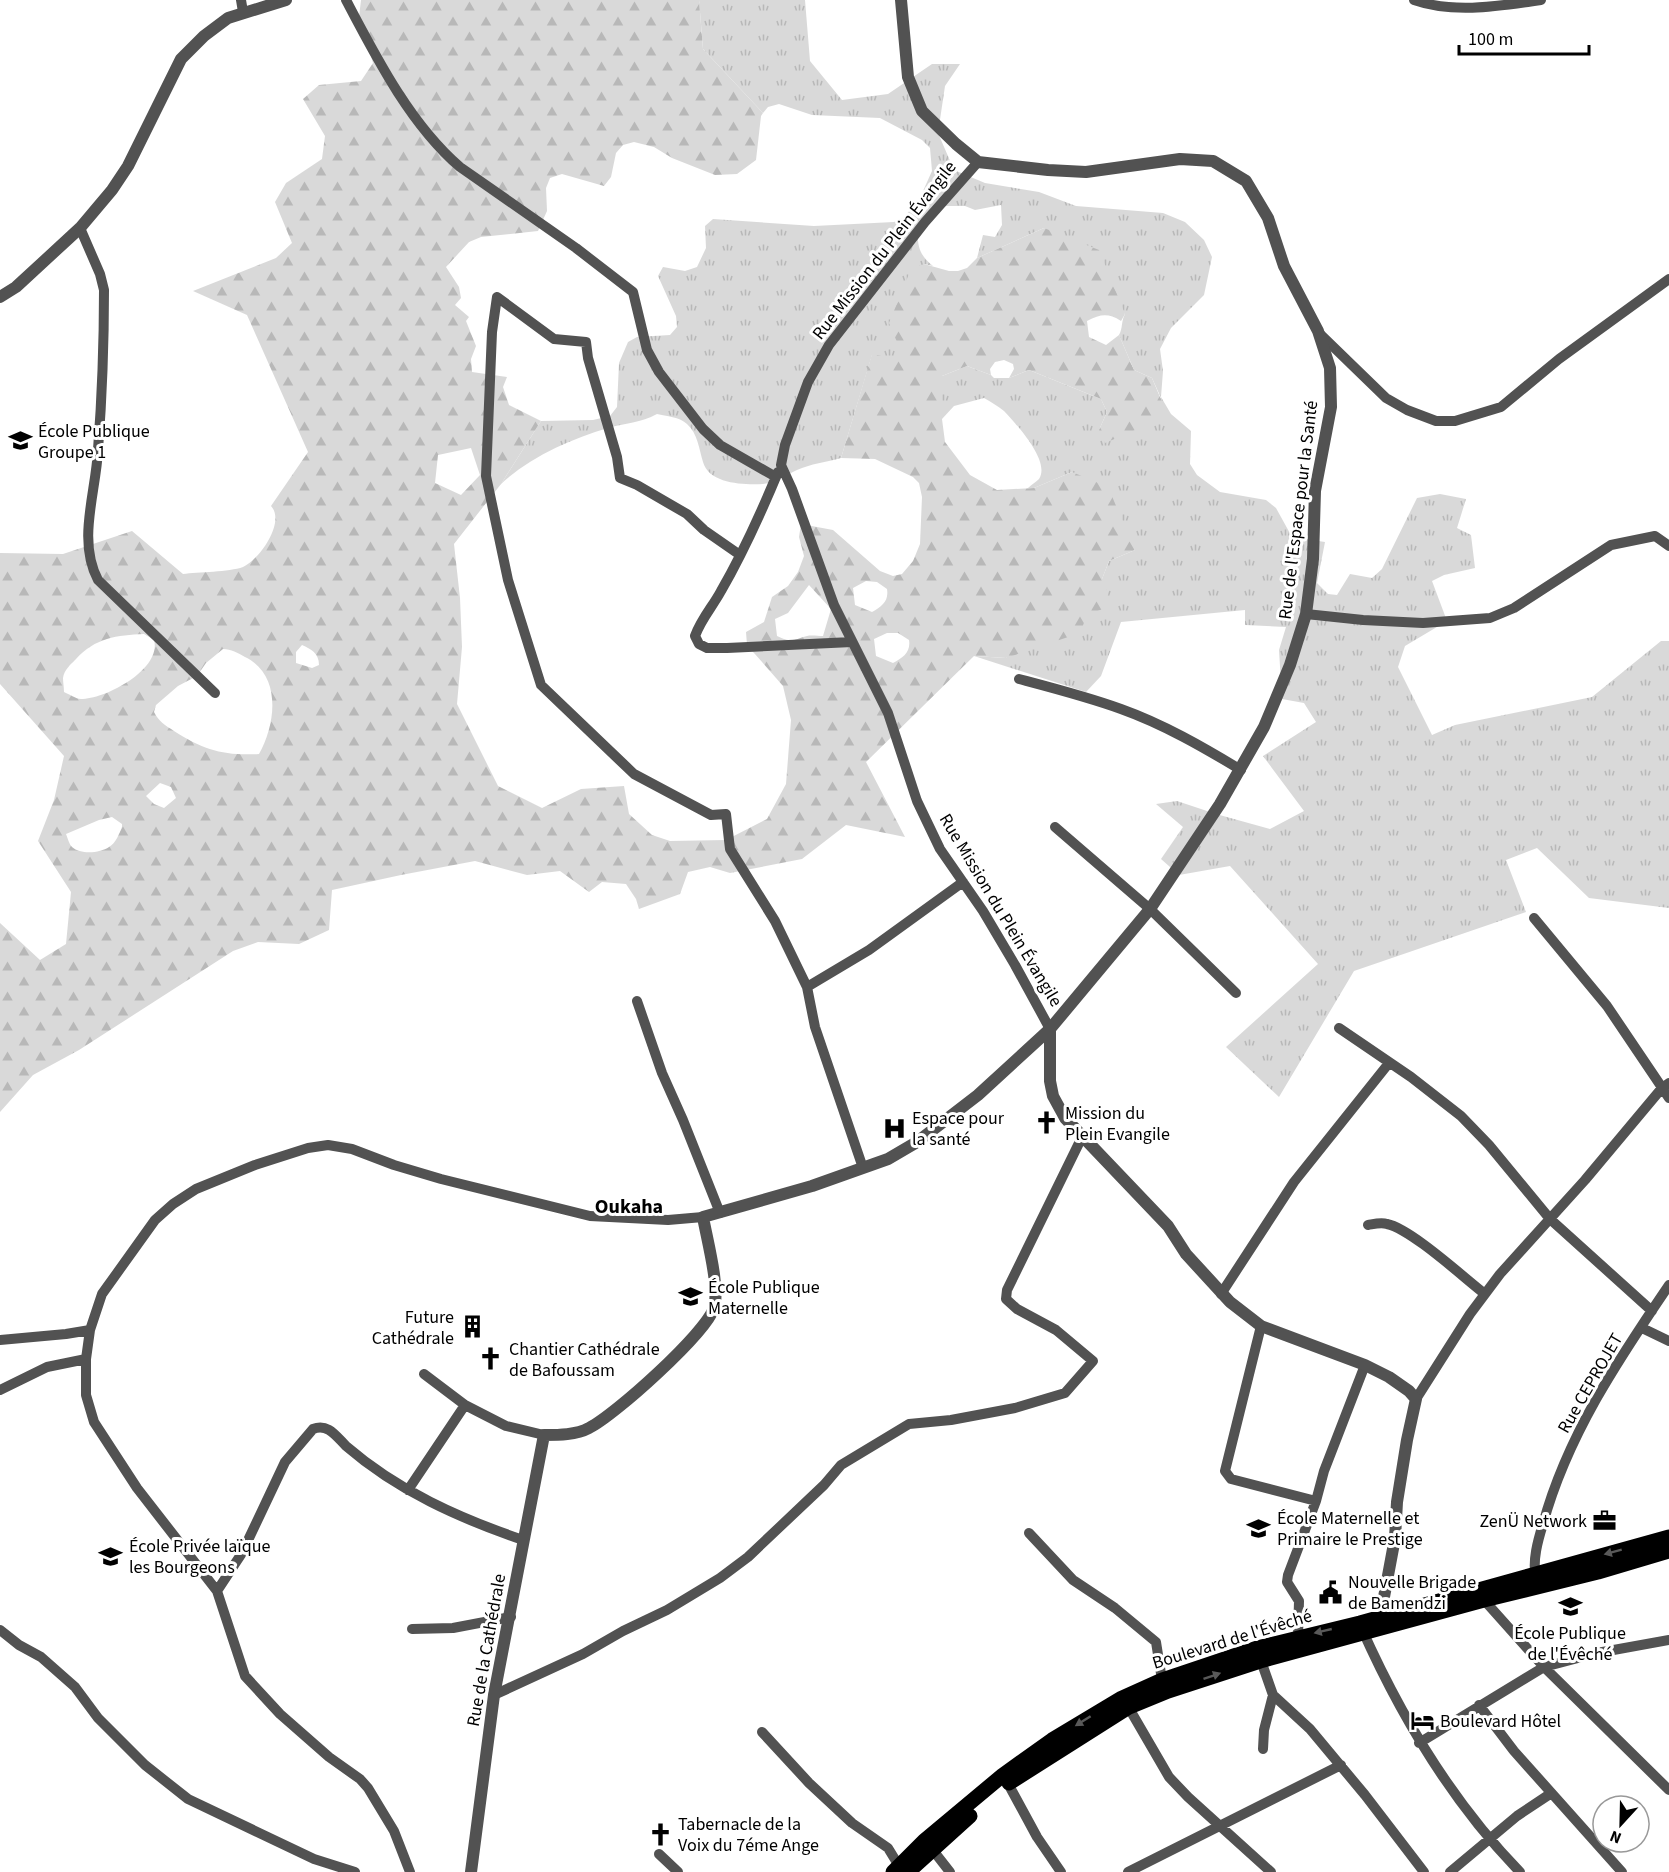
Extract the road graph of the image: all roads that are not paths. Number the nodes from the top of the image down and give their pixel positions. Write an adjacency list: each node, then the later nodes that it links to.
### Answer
1 (286, 0): 6 (street)
2 (346, 0): 13 (street)
3 (901, 0): 7 (street)
4 (1414, 0): 5 (street)
5 (1541, 0)
6 (242, 6): 8 (street)
7 (978, 162): 11 (street, Rue de l'Espace pour la Santé); 12 (street, Rue Mission du Plein Évangile)
8 (80, 228): 10 (street); 19 (street)
9 (1669, 279): 11 (street)
10 (0, 297)
11 (1318, 331): 16 (street, Rue de l'Espace pour la Santé)
12 (781, 465): 13 (street); 17 (street, Rue Mission du Plein Évangile)
13 (776, 477): 15 (street)
14 (1669, 546): 16 (street)
15 (740, 555): 17 (street); 25 (street)
16 (1306, 614): 20 (street, Rue de l'Espace pour la Santé)
17 (852, 642): 22 (street, Rue Mission du Plein Évangile)
18 (1019, 679): 20 (street)
19 (215, 693)
20 (1241, 770): 23 (street, Rue de l'Espace pour la Santé)
21 (1054, 827): 23 (street)
22 (963, 882): 25 (street); 29 (street, Rue Mission du Plein Évangile)
23 (1150, 909): 26 (street); 29 (street, Rue de l'Espace pour la Santé)
24 (1534, 918): 31 (street)
25 (807, 987): 34 (street)
26 (1236, 993)
27 (637, 1001): 35 (street)
28 (1339, 1028): 30 (street)
29 (1050, 1029): 33 (street, Rue Mission du Plein Évangile); 34 (street, Rue de l'Espace pour la Santé)
30 (1389, 1063): 37 (street); 40 (street)
31 (1665, 1085): 32 (street); 37 (street)
32 (1669, 1098)
33 (1082, 1137): 40 (street, Rue Mission du Plein Évangile); 74 (street)
34 (863, 1168): 35 (street, Rue de l'Espace pour la Santé)
35 (720, 1213): 36 (street, Rue de l'Espace pour la Santé)
36 (703, 1217): 45 (street); 54 (street)
37 (1550, 1219): 41 (street); 42 (street)
38 (1368, 1225): 41 (street)
39 (1669, 1285): 42 (street, Rue CEPROJET)
40 (1221, 1293): 43 (street, Rue Mission du Plein Évangile)
41 (1485, 1294): 52 (street)
42 (1652, 1311): 44 (street, Rue CEPROJET)
43 (1261, 1326): 49 (street, Rue Mission du Plein Évangile); 56 (street)
44 (1642, 1328): 47 (street); 61 (street, Rue CEPROJET)
45 (90, 1330): 46 (street); 48 (street)
46 (0, 1340)
47 (1669, 1341)
48 (86, 1359): 51 (street); 62 (street)
49 (1365, 1365): 52 (street, Rue Mission du Plein Évangile); 56 (street)
50 (424, 1374): 53 (street)
51 (0, 1390)
52 (1416, 1399): 65 (street)
53 (465, 1405): 54 (street); 55 (street)
54 (544, 1435): 59 (street, Rue de la Cathédrale)
55 (408, 1490): 59 (street); 62 (street)
56 (1316, 1501): 69 (street)
57 (1029, 1533): 73 (street)
58 (1669, 1537): 61 (main road, Boulevard de l'Évêché, one-way to 61)
59 (524, 1540): 64 (street, Rue de la Cathédrale)
60 (1669, 1551): 61 (main road, Boulevard de l'Évêché)
61 (1536, 1579): 63 (main road, Boulevard de l'Évêché); 65 (main road, Boulevard de l'Évêché)
62 (217, 1591): 91 (street)
63 (1484, 1600): 65 (main road, Boulevard de l'Évêché); 72 (street)
64 (511, 1617): 68 (street); 74 (street, Rue de la Cathédrale)
65 (1384, 1622): 66 (main road, Boulevard de l'Évêché)
66 (1362, 1628): 69 (main road, Boulevard de l'Évêché, one-way to 69); 71 (main road, Boulevard de l'Évêché); 79 (street)
67 (0, 1629): 90 (street)
68 (412, 1629)
69 (1298, 1637): 71 (main road, Boulevard de l'Évêché)
70 (1669, 1640): 72 (street)
71 (1259, 1655): 73 (main road, Boulevard de l'Évêché); 75 (street); 76 (main road, Boulevard de l'Évêché, one-way to 71)
72 (1544, 1667): 77 (street); 83 (street)
73 (1162, 1680): 76 (main road, Boulevard de l'Évêché)
74 (494, 1695): 92 (street, Rue de la Cathédrale)
75 (1273, 1695): 80 (street); 81 (street)
76 (1125, 1702): 82 (main road, Boulevard de l'Évêché); 85 (street)
77 (1479, 1705): 79 (street); 84 (street)
78 (762, 1732): 89 (street)
79 (1419, 1743): 86 (street)
80 (1263, 1749)
81 (1341, 1765): 85 (street); 98 (street)
82 (1006, 1779): 87 (main road, Boulevard de l'Évêché); 89 (main road, Boulevard de l'Évêché); 95 (street)
83 (1669, 1790)
84 (1550, 1794): 86 (street); 101 (street)
85 (1218, 1825): 96 (street); 97 (street)
86 (1489, 1840): 99 (street); 100 (street)
87 (932, 1849): 89 (main road, Boulevard de l'Évêché); 94 (street)
88 (659, 1854): 93 (street)
89 (900, 1870)
90 (355, 1872)
91 (410, 1872)
92 (471, 1872)
93 (678, 1872)
94 (950, 1872)
95 (1061, 1872)
96 (1128, 1872)
97 (1271, 1872)
98 (1424, 1872)
99 (1450, 1872)
100 (1520, 1872)
101 (1622, 1872)

